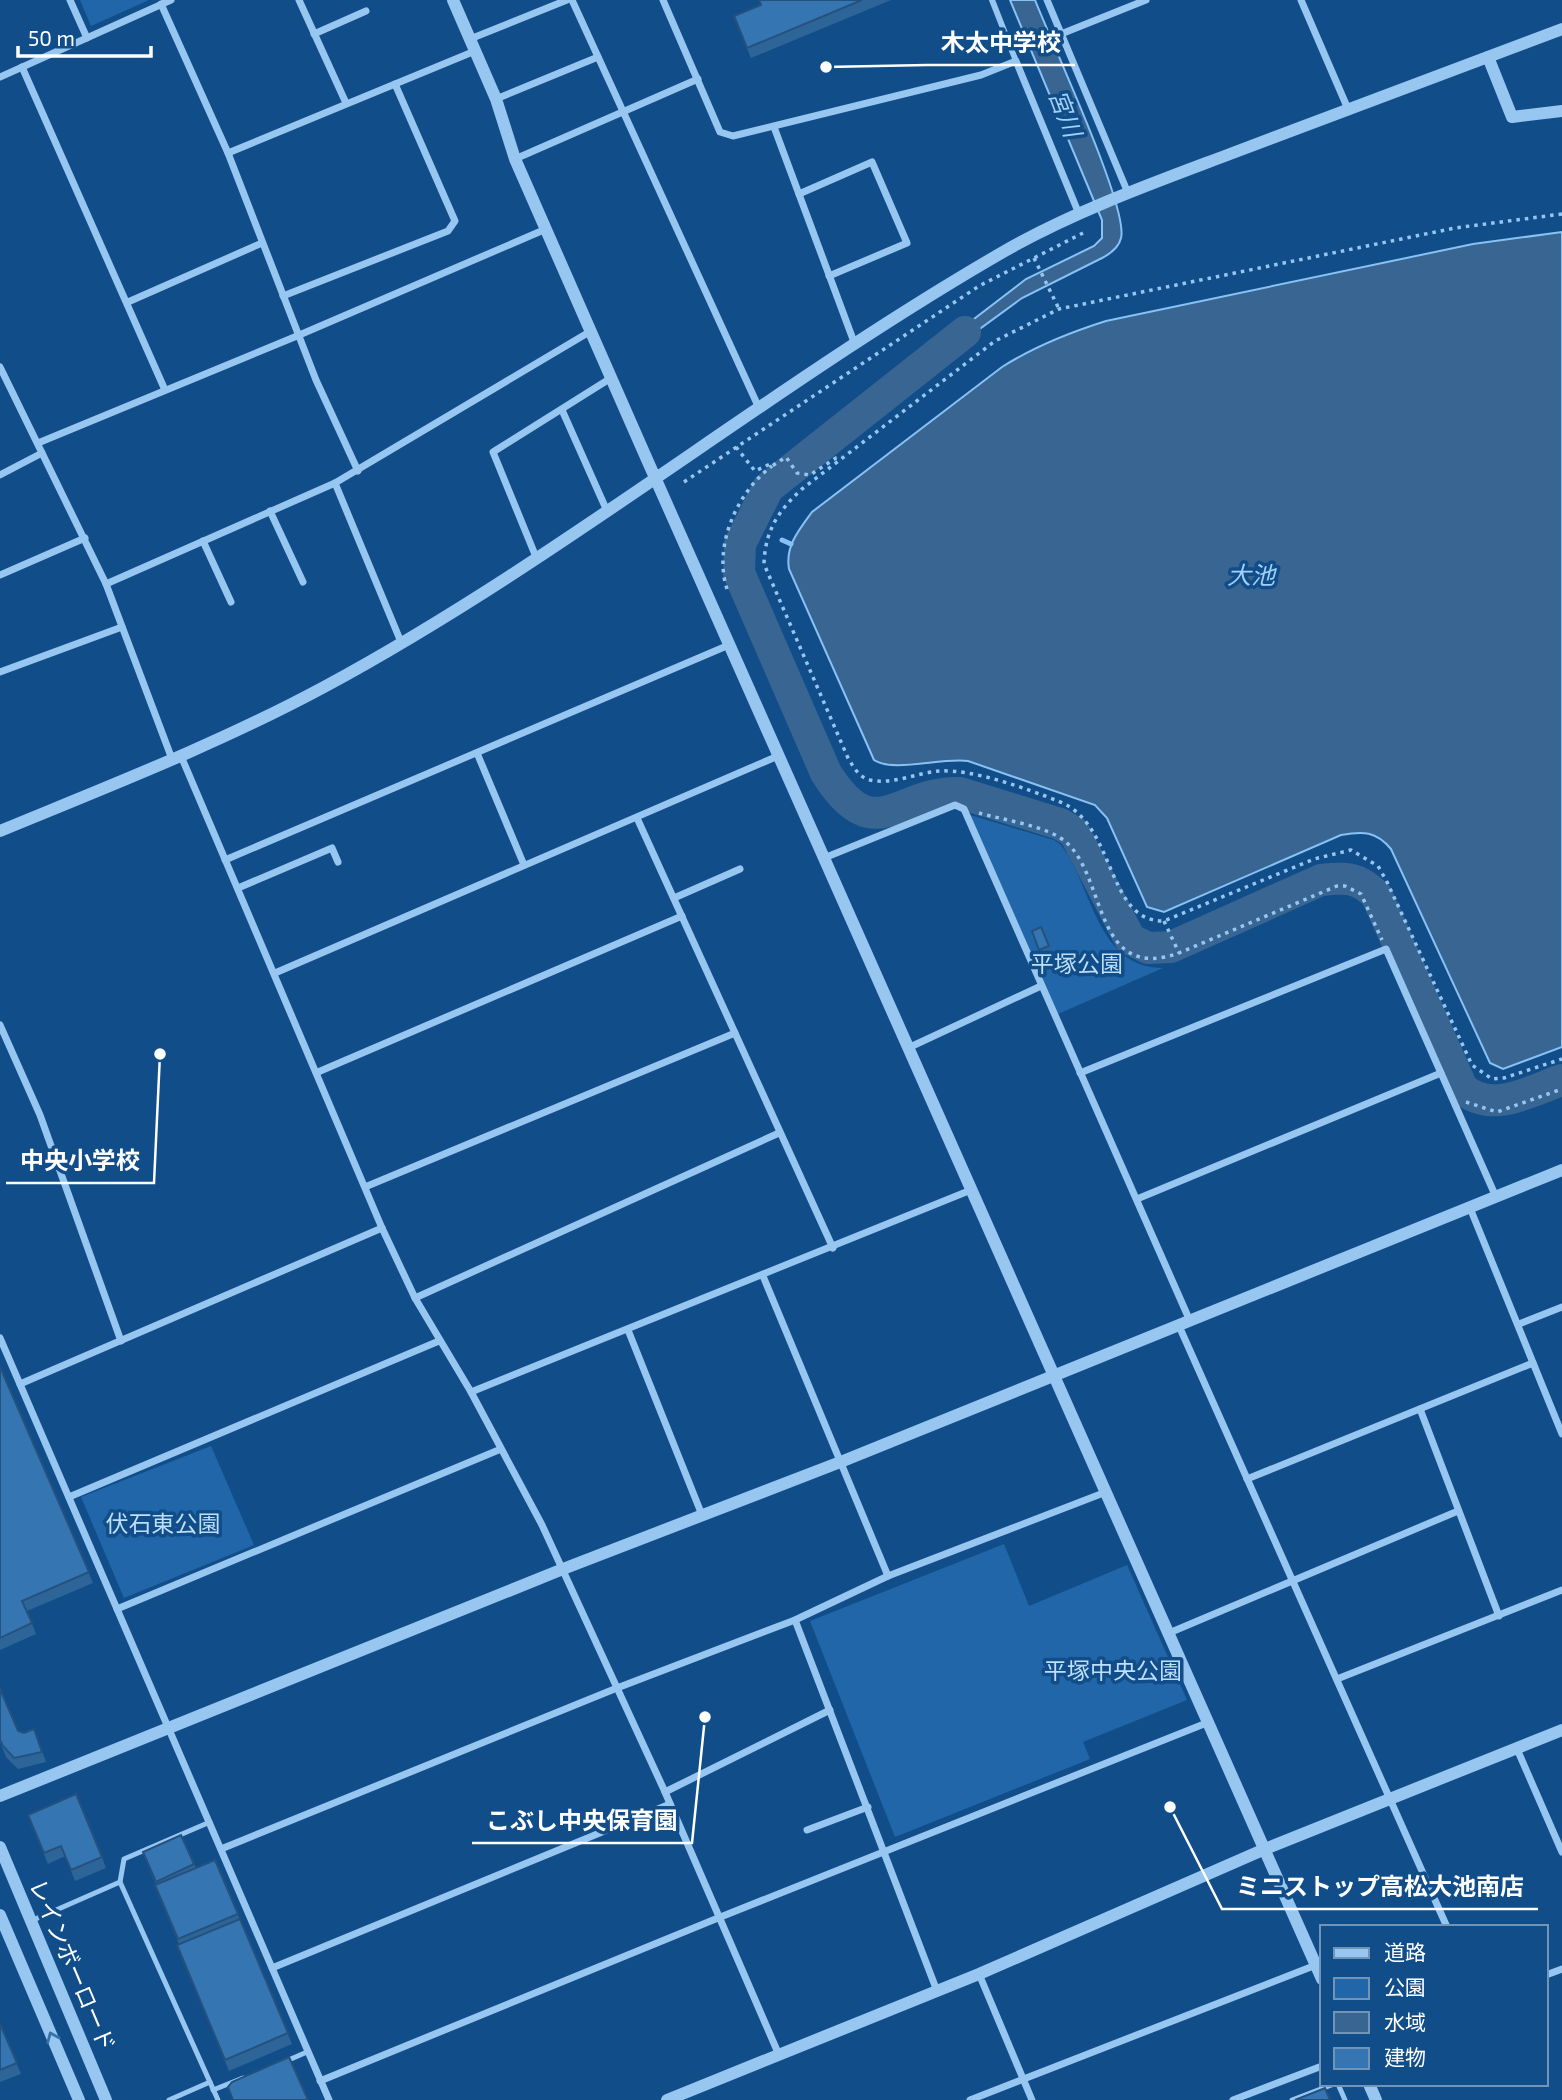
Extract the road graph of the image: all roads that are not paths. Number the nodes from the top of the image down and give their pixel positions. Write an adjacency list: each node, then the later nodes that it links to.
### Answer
1 (70, 0): 16 (street)
2 (171, 0): 11 (street)
3 (299, 0): 14 (street)
4 (453, 0): 17 (street)
5 (570, 0): 17 (street); 18 (street)
6 (663, 0): 23 (street)
7 (992, 0): 20 (street)
8 (1047, 0): 15 (street)
9 (1146, 0): 15 (street)
10 (1301, 0): 27 (street)
11 (161, 4): 16 (street); 31 (street)
12 (366, 11): 14 (street)
13 (1562, 29): 19 (street)
14 (314, 34): 26 (street)
15 (1061, 34): 34 (street)
16 (86, 38): 21 (street)
17 (472, 45): 24 (street); 25 (street)
18 (598, 57): 25 (street); 28 (street)
19 (1488, 57): 27 (street); 29 (street)
20 (1016, 61): 30 (street); 35 (street)
21 (22, 67): 22 (street); 40 (street)
22 (0, 77)
23 (698, 79): 28 (street); 30 (street)
24 (395, 84): 26 (street); 39 (street)
25 (496, 99): 32 (street)
26 (346, 103): 31 (street)
27 (1348, 109): 34 (street)
28 (624, 111): 32 (street); 47 (street)
29 (1562, 111)
30 (774, 127): 33 (street)
31 (228, 153): 37 (street)
32 (515, 159): 36 (street)
33 (799, 194): 38 (street); 38 (street)
34 (1124, 195): 35 (street)
35 (1083, 213): 43 (street)
36 (546, 229): 41 (street); 42 (street)
37 (262, 243): 39 (street); 40 (street)
38 (830, 276): 43 (street)
39 (283, 296): 42 (street)
40 (128, 302): 46 (street)
41 (591, 331): 45 (street); 51 (street)
42 (298, 336): 46 (street); 51 (street)
43 (854, 342): 47 (street)
44 (0, 367): 49 (street)
45 (611, 378): 48 (street); 53 (street)
46 (165, 390): 49 (street)
47 (759, 408): 53 (street)
48 (562, 410): 56 (street); 59 (street)
49 (38, 443): 50 (street)
50 (42, 453): 52 (street); 57 (street)
51 (358, 471): 54 (street)
52 (0, 475)
53 (656, 480): 56 (street); 66 (street)
54 (335, 483): 55 (street); 65 (street)
55 (270, 511): 58 (street); 61 (street)
56 (607, 511): 59 (street)
57 (85, 538): 60 (street); 62 (street)
58 (203, 541): 62 (street); 63 (street)
59 (536, 557): 65 (street)
60 (0, 575)
61 (303, 582)
62 (106, 584): 64 (street)
63 (231, 602)
64 (122, 627): 67 (street); 70 (street)
65 (401, 642): 70 (street)
66 (729, 645): 68 (street); 69 (street)
67 (0, 672)
68 (477, 753): 74 (street); 76 (street)
69 (778, 756): 71 (street); 73 (street)
70 (177, 758): 72 (street); 74 (street)
71 (637, 817): 76 (street); 79 (street)
72 (0, 831)
73 (824, 858): 82 (street); 85 (street)
74 (225, 860): 78 (street)
75 (338, 862): 78 (street)
76 (524, 866): 81 (street)
77 (740, 869): 79 (street)
78 (238, 888): 81 (street)
79 (674, 898): 80 (street)
80 (682, 916): 84 (street); 86 (street)
81 (275, 973): 86 (street)
82 (1041, 986): 85 (street); 87 (street)
83 (0, 1025): 105 (street)
84 (735, 1033): 89 (street); 91 (street)
85 (908, 1048): 92 (street)
86 (318, 1072): 91 (street)
87 (1080, 1073): 88 (street); 94 (street)
88 (1441, 1073): 93 (street); 94 (street)
89 (779, 1133): 97 (street); 99 (street)
90 (1562, 1170): 93 (street)
91 (365, 1187): 96 (street)
92 (971, 1190): 97 (street); 108 (street)
93 (1496, 1197): 95 (street)
94 (1137, 1199): 101 (street)
95 (1470, 1208): 101 (street); 102 (street)
96 (382, 1228): 99 (street); 105 (street)
97 (833, 1248): 98 (street)
98 (763, 1276): 103 (street); 114 (street)
99 (415, 1298): 106 (street)
100 (1562, 1307): 102 (street)
101 (1184, 1324): 108 (street); 115 (street)
102 (1518, 1324): 107 (street)
103 (628, 1330): 110 (street); 119 (street)
104 (0, 1338): 109 (street)
105 (121, 1341): 109 (street)
106 (439, 1341): 110 (street); 117 (street)
107 (1533, 1363): 111 (street); 112 (street)
108 (1054, 1376): 114 (street); 116 (street)
109 (20, 1384): 117 (street)
110 (471, 1392): 113 (street)
111 (1420, 1409): 115 (street); 118 (street)
112 (1562, 1434)
113 (501, 1448): 120 (street); 124 (street)
114 (843, 1461): 119 (street); 121 (street)
115 (1247, 1479): 122 (street)
116 (1106, 1492): 121 (street); 127 (street)
117 (69, 1497): 124 (street)
118 (1458, 1511): 122 (street); 125 (street)
119 (702, 1516): 120 (street)
120 (563, 1569): 129 (street); 132 (street)
121 (888, 1576): 126 (street)
122 (1294, 1582): 127 (street); 128 (street)
123 (1562, 1590): 125 (street)
124 (117, 1609): 132 (street)
125 (1499, 1616): 128 (street)
126 (795, 1620): 129 (street); 130 (street)
127 (1170, 1633): 131 (street)
128 (1337, 1679): 137 (street)
129 (617, 1688): 135 (street); 143 (street)
130 (830, 1710): 135 (street); 139 (street)
131 (1209, 1722): 144 (street); 145 (street)
132 (170, 1729): 136 (street); 140 (street)
133 (1562, 1730): 134 (street)
134 (1517, 1749): 137 (street); 146 (street)
135 (665, 1791): 138 (street)
136 (0, 1796)
137 (1390, 1798): 144 (street); 151 (street)
138 (670, 1804): 149 (street); 153 (street)
139 (868, 1807): 141 (street); 145 (street)
140 (210, 1822): 143 (street); 147 (lane)
141 (807, 1830)
142 (0, 1847): 150 (street, レインボーロード)
143 (221, 1849): 153 (street)
144 (1265, 1849): 152 (street); 154 (street)
145 (886, 1851): 149 (street); 156 (street)
146 (1562, 1851)
147 (120, 1882): 150 (lane); 164 (lane)
148 (0, 1915): 168 (street, レインボーロード, one-way to 148)
149 (718, 1918): 158 (street); 163 (street)
150 (31, 1921): 169 (street, レインボーロード)
151 (1446, 1925)
152 (1316, 1965): 155 (street); 162 (street)
153 (272, 1968): 157 (street)
154 (979, 1974): 156 (street); 162 (street)
155 (1320, 1974)
156 (937, 1991): 158 (street)
157 (307, 2052): 159 (lane); 163 (street)
158 (779, 2055): 167 (street)
159 (272, 2066)
160 (1320, 2067): 176 (street)
161 (248, 2076): 166 (lane)
162 (1023, 2080): 174 (street); 175 (street)
163 (320, 2081): 172 (street)
164 (210, 2082): 166 (lane); 170 (lane)
165 (1330, 2086): 177 (lane)
166 (213, 2090): 171 (lane)
167 (699, 2094): 173 (street)
168 (79, 2100)
169 (106, 2100)
170 (169, 2100)
171 (218, 2100)
172 (328, 2100)
173 (667, 2100)
174 (970, 2100)
175 (1032, 2100)
176 (1233, 2100)
177 (1292, 2100)

